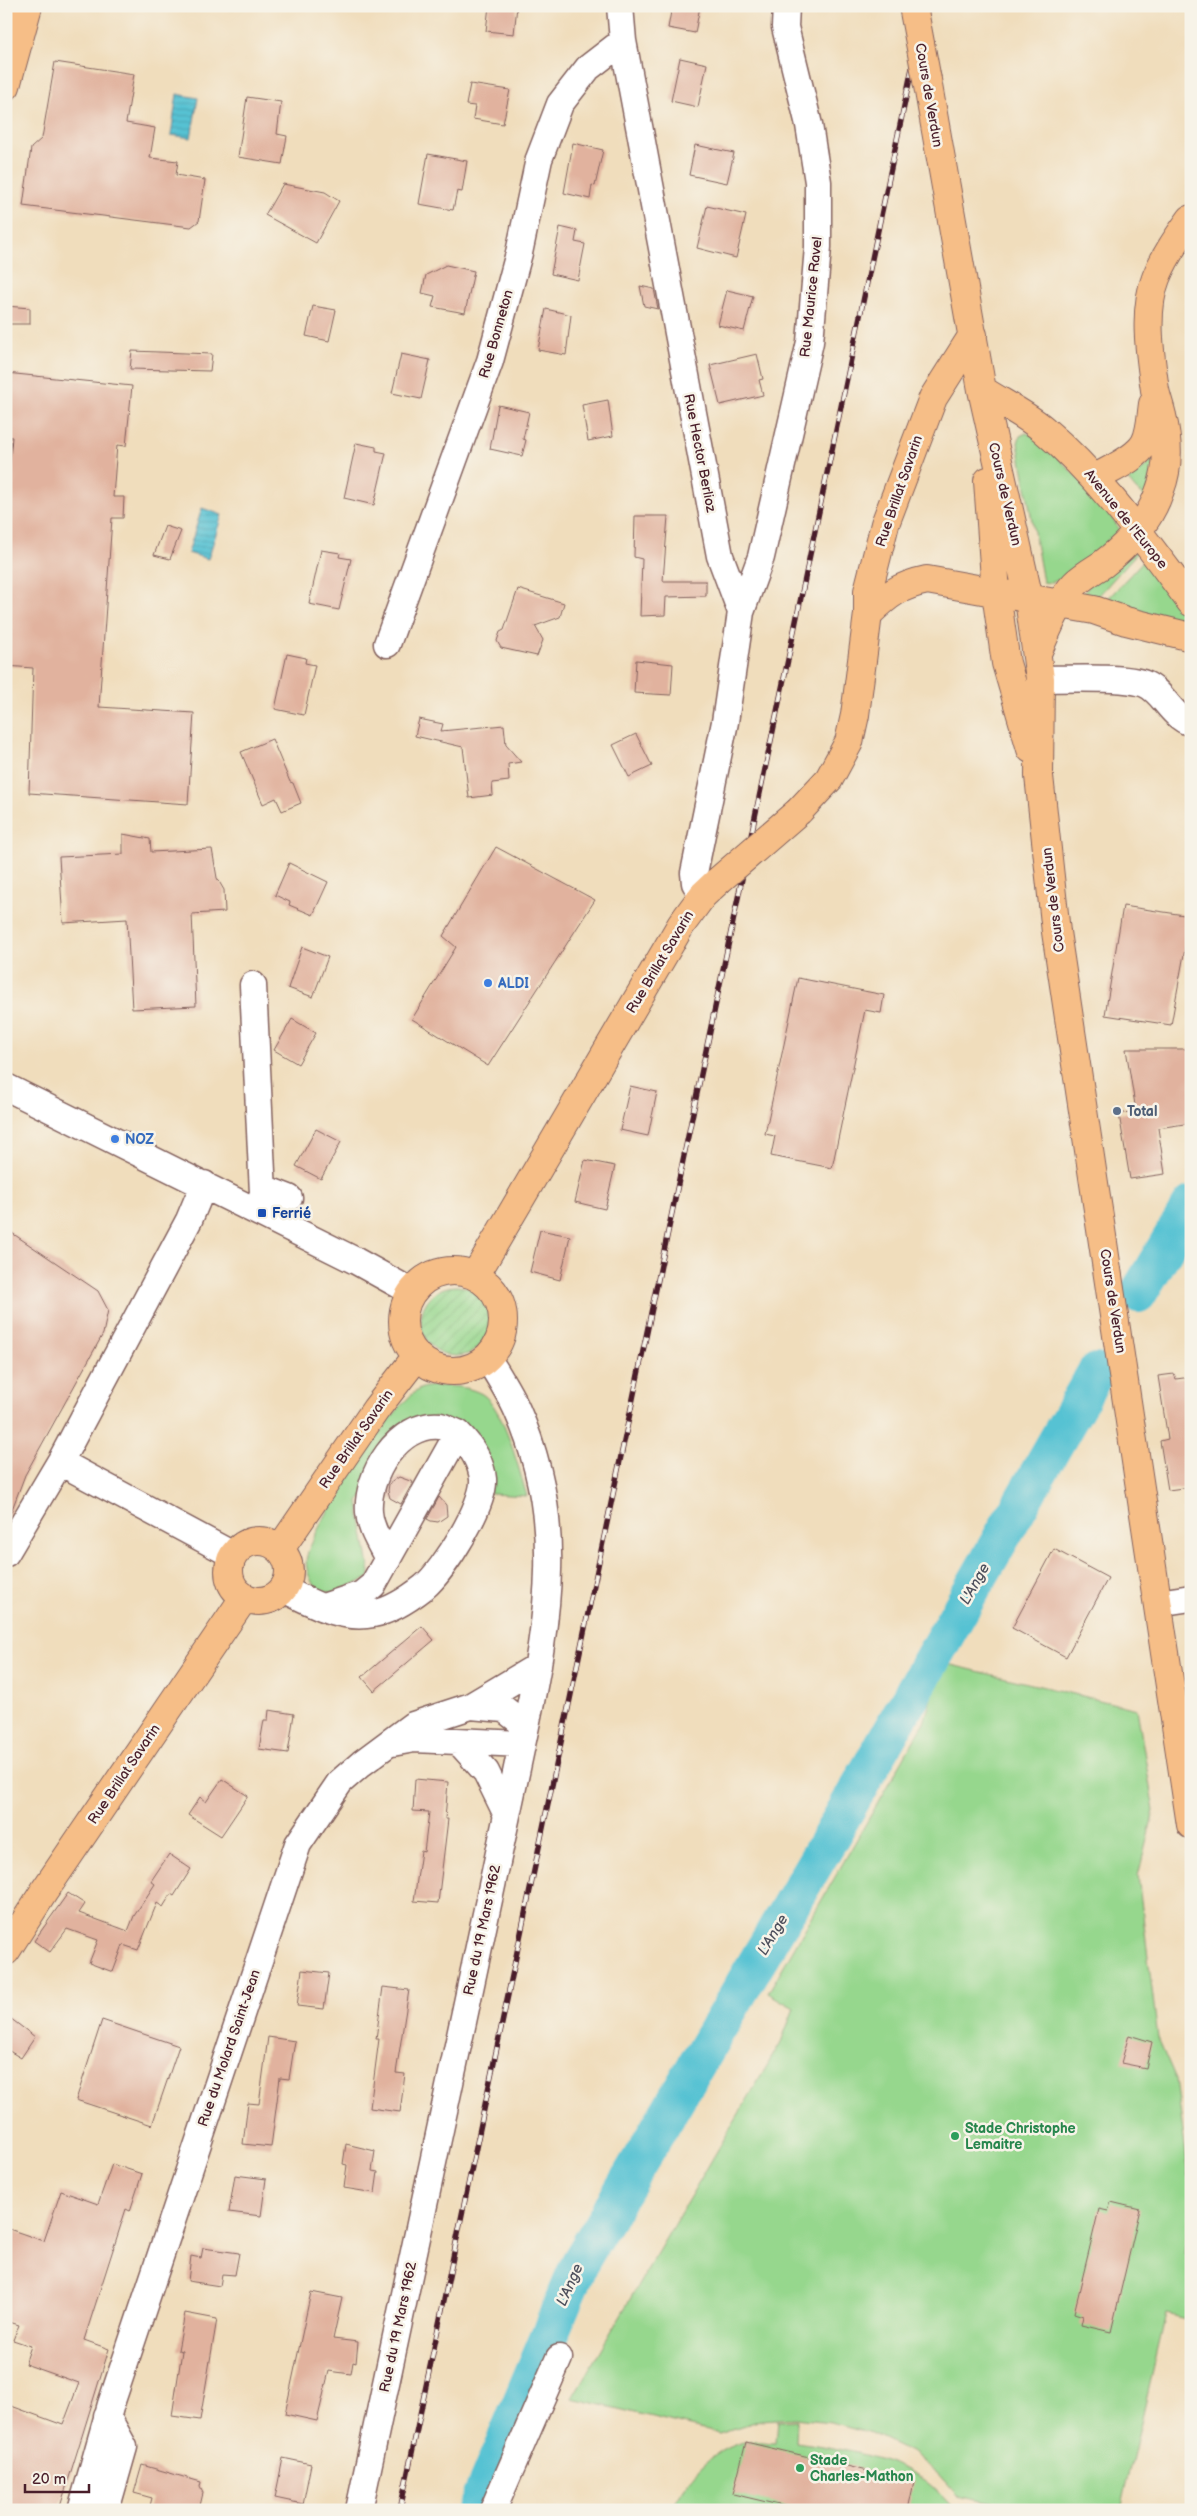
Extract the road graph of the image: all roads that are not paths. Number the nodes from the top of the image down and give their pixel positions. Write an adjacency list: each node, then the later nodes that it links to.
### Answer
1 (28, 6): 6 (main road)
2 (620, 6): 5 (street, Rue Hector Berlioz)
3 (786, 6): 18 (street, Rue Maurice Ravel)
4 (913, 6): 8 (main road, Cours de Verdun, bridge)
5 (623, 40): 18 (street, Rue Hector Berlioz); 21 (street, Rue Bonneton)
6 (6, 86)
7 (1191, 219): 10 (main road)
8 (973, 335): 9 (main road, Cours de Verdun); 11 (main road, Rue Brillat Savarin)
9 (982, 390): 11 (main road); 12 (main road, Avenue de l'Europe); 14 (main road, Cours de Verdun); 15 (main road, Cours de Verdun)
10 (1155, 391): 12 (main road); 13 (main road)
11 (933, 398): 19 (main road, Rue Brillat Savarin)
12 (1096, 478): 13 (main road, Avenue de l'Europe)
13 (1138, 530): 16 (main road, Avenue de l'Europe); 17 (main road)
14 (996, 593): 15 (main road); 19 (main road); 24 (main road, Cours de Verdun)
15 (1029, 599): 17 (main road); 22 (main road, Cours de Verdun)
16 (1191, 602)
17 (1059, 604): 20 (main road); 22 (main road)
18 (741, 612): 25 (street, Rue Hector Berlioz)
19 (868, 614): 25 (main road, Rue Brillat Savarin, bridge)
20 (1191, 637)
21 (387, 644)
22 (1039, 666): 23 (street); 24 (main road, Cours de Verdun)
23 (1191, 723)
24 (1039, 776): 44 (main road, Cours de Verdun)
25 (710, 888): 31 (main road, Rue Brillat Savarin)
26 (253, 984): 30 (street)
27 (6, 1086): 28 (street)
28 (204, 1184): 30 (street); 36 (street)
29 (289, 1198): 30 (street)
30 (260, 1202): 32 (street)
31 (475, 1276): 32 (main road); 34 (main road)
32 (412, 1292): 33 (main road)
33 (417, 1356): 34 (main road); 37 (main road, Rue Brillat Savarin)
34 (487, 1357): 46 (street, Rue du 19 Mars 1962)
35 (458, 1433): 40 (street); 40 (street); 45 (street)
36 (60, 1462): 38 (street); 39 (street)
37 (280, 1549): 39 (main road); 41 (main road)
38 (6, 1553)
39 (233, 1555): 42 (main road)
40 (388, 1559): 45 (street)
41 (284, 1589): 42 (main road); 45 (street)
42 (244, 1598): 53 (main road, Rue Brillat Savarin)
43 (1191, 1598): 44 (street)
44 (1158, 1603): 52 (main road, Cours de Verdun)
45 (323, 1607)
46 (538, 1666): 47 (street); 48 (street, Rue du 19 Mars 1962)
47 (471, 1706): 48 (street); 50 (street)
48 (524, 1735): 49 (street, Rue du Molard Saint-Jean); 51 (street, Rue du 19 Mars 1962)
49 (460, 1743): 50 (street, Rue du Molard Saint-Jean); 51 (street)
50 (386, 1744): 55 (street, Rue du Molard Saint-Jean)
51 (507, 1814): 58 (street, Rue du 19 Mars 1962)
52 (1191, 1825)
53 (6, 1951)
54 (559, 2358): 59 (street)
55 (107, 2416): 56 (street, Rue du Molard Saint-Jean); 57 (street)
56 (81, 2510)
57 (106, 2510)
58 (359, 2510)
59 (493, 2510)

